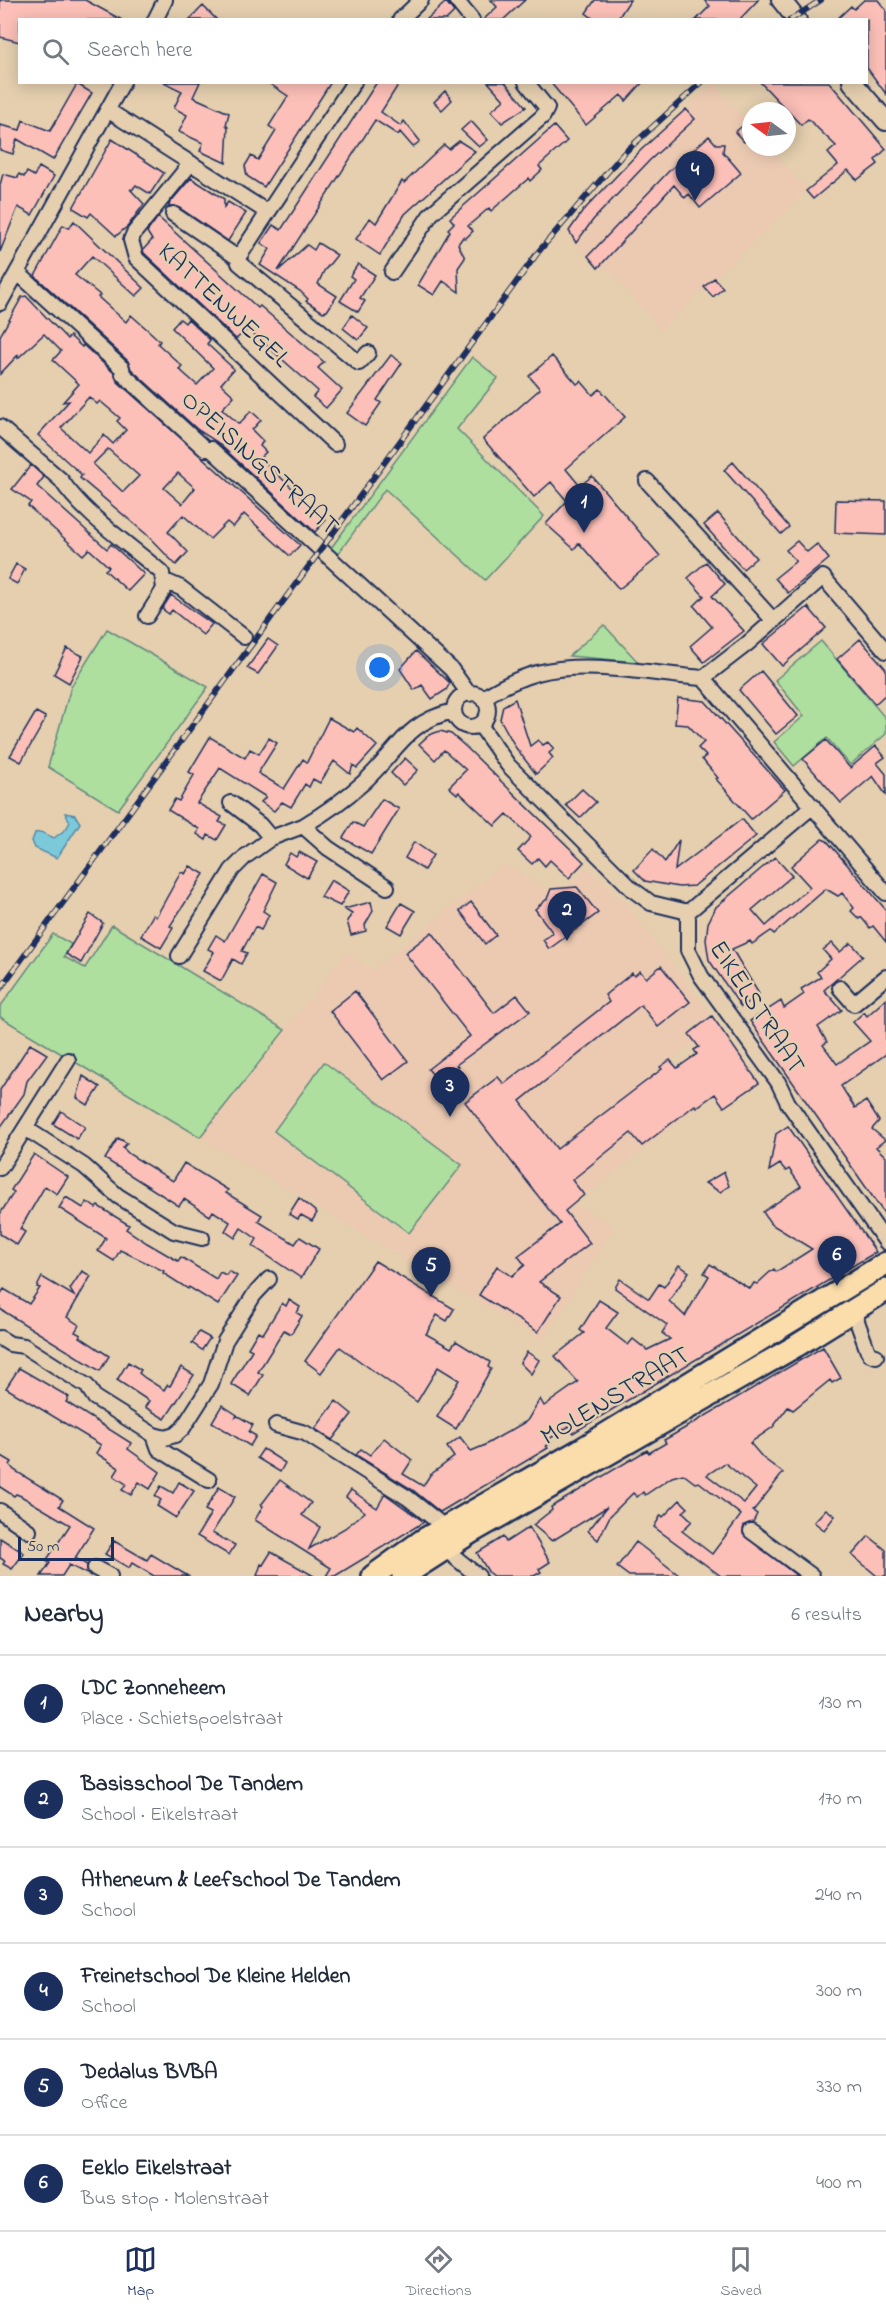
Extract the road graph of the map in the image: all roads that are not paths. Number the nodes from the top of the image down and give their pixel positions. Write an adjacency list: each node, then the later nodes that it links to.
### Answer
1 (165, 0): 5 (street)
2 (421, 0): 6 (street)
3 (456, 0): 7 (street)
4 (781, 0): 8 (main road)
5 (156, 18)
6 (402, 18)
7 (470, 18)
8 (796, 18)
9 (122, 84): 13 (street)
10 (353, 84): 16 (street)
11 (528, 84): 20 (street)
12 (854, 84): 14 (main road)
13 (109, 111): 15 (street); 19 (street)
14 (886, 121)
15 (190, 163): 16 (street); 24 (street, KATTENWEGEL)
16 (267, 212): 18 (street)
17 (173, 214): 18 (street)
18 (238, 258): 22 (street)
19 (17, 272): 21 (street); 32 (street, OPEISINGSTRAAT)
20 (392, 272)
21 (0, 303)
22 (368, 353)
23 (0, 427): 26 (street)
24 (335, 444)
25 (647, 481): 28 (street)
26 (165, 581): 27 (street); 29 (street)
27 (147, 616)
28 (774, 621): 30 (street); 31 (street)
29 (244, 637)
30 (886, 651)
31 (703, 678): 33 (street); 37 (street)
32 (469, 694): 33 (street); 34 (street)
33 (483, 698): 35 (street)
34 (454, 711): 35 (street); 38 (street)
35 (480, 725): 42 (street)
36 (231, 803): 39 (street)
37 (813, 806): 41 (street); 42 (street)
38 (303, 826): 39 (street); 40 (street)
39 (271, 838): 43 (street)
40 (387, 887)
41 (886, 893)
42 (688, 912): 50 (street, EIKELSTRAAT)
43 (179, 956)
44 (886, 977): 45 (street)
45 (840, 988)
46 (69, 1060): 47 (street)
47 (25, 1128): 48 (street); 49 (street)
48 (0, 1168)
49 (202, 1238)
50 (886, 1242)
51 (886, 1263): 63 (main road, MOLENSTRAAT)
52 (269, 1279): 58 (street)
53 (886, 1290): 54 (main road, MOLENSTRAAT)
54 (853, 1310): 56 (street); 63 (main road, MOLENSTRAAT)
55 (0, 1338): 58 (street)
56 (876, 1356)
57 (276, 1425): 63 (street)
58 (154, 1435): 59 (street)
59 (209, 1480)
60 (0, 1511): 61 (street)
61 (29, 1531)
62 (751, 1531): 69 (street)
63 (444, 1540): 66 (main road, MOLENSTRAAT); 67 (main road, MOLENSTRAAT); 68 (street)
64 (95, 1568): 65 (street)
65 (110, 1576)
66 (373, 1576)
67 (403, 1576)
68 (478, 1576)
69 (812, 1576)

